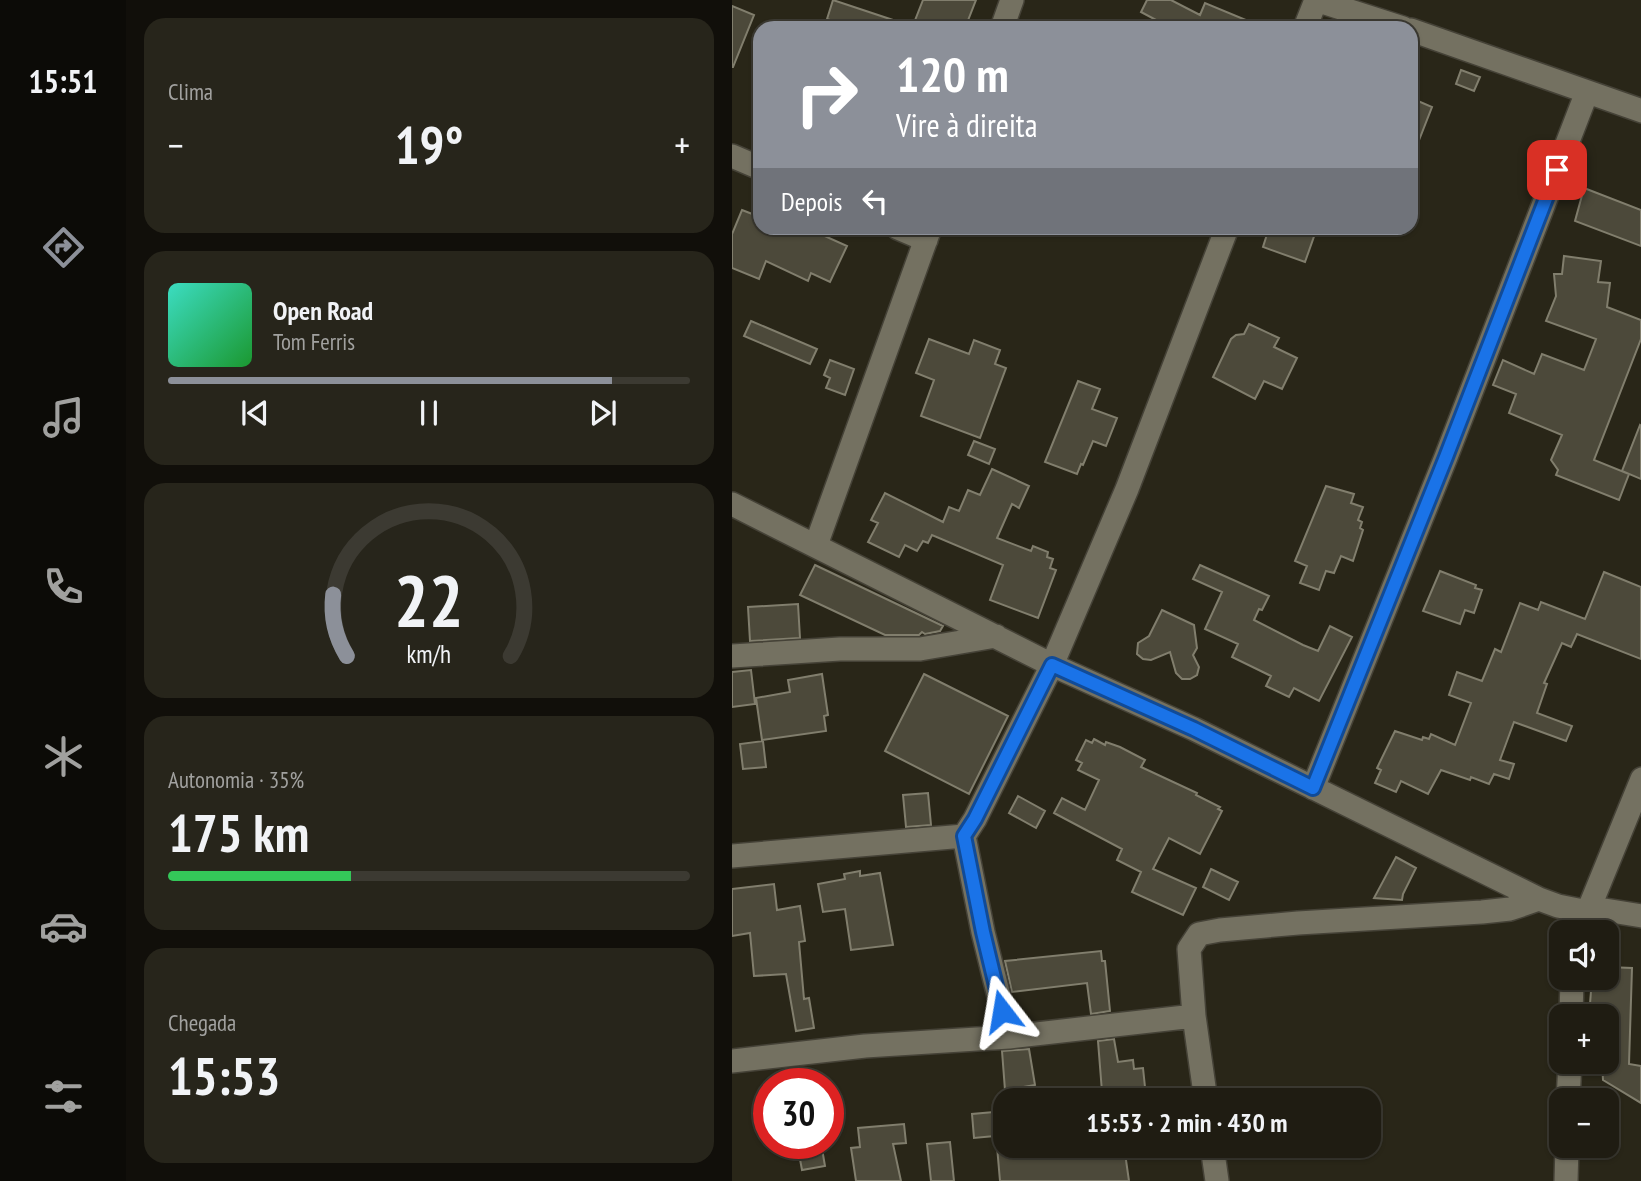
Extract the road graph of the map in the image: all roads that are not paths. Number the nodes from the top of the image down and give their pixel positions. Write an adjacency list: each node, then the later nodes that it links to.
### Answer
1 (1012, 0): 3 (street)
2 (1316, 0): 4 (street); 5 (street)
3 (1004, 21)
4 (1308, 21)
5 (1381, 21)
6 (1418, 32): 7 (street)
7 (1587, 92): 8 (street); 19 (street)
8 (1641, 111)
9 (732, 156): 10 (street)
10 (753, 165)
11 (928, 235): 14 (street)
12 (1224, 235): 17 (street)
13 (732, 504): 14 (street)
14 (816, 545): 15 (street)
15 (996, 636): 16 (street); 17 (street)
16 (732, 656)
17 (1052, 665): 19 (street); 20 (street)
18 (1641, 779): 25 (street)
19 (1313, 788): 22 (street)
20 (964, 836): 21 (street); 28 (street)
21 (732, 856)
22 (1539, 899): 24 (street); 27 (street)
23 (1641, 916): 26 (street)
24 (1578, 920)
25 (1584, 920)
26 (1588, 920)
27 (1194, 1016): 28 (street); 30 (street)
28 (1009, 1037): 29 (street)
29 (732, 1061)
30 (1204, 1088)
31 (1214, 1158): 33 (street)
32 (1567, 1158): 34 (street)
33 (1217, 1181)
34 (1566, 1181)

